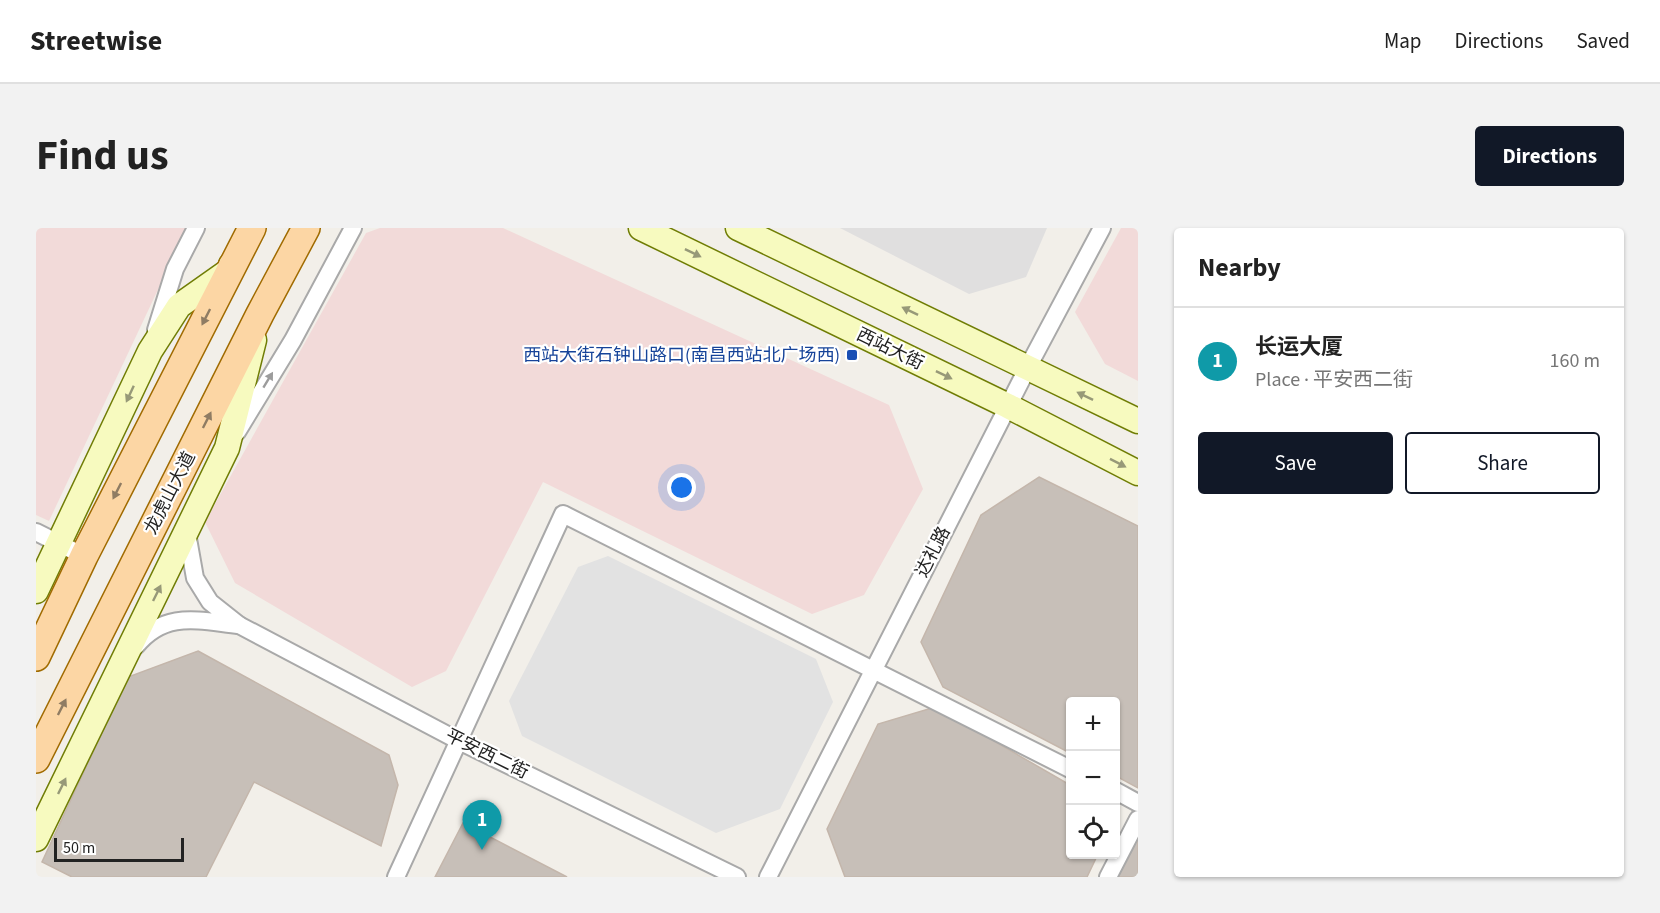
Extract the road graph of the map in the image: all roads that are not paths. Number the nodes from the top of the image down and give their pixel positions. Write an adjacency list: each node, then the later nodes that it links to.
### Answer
1 (196, 228): 11 (street)
2 (240, 228): 9 (main road)
3 (252, 228): 9 (main road)
4 (353, 228): 15 (street, one-way to 4)
5 (641, 228): 13 (main road, 西站大街, one-way to 13)
6 (738, 228): 12 (main road, one-way to 6)
7 (1102, 228): 12 (street, 达礼路)
8 (306, 233): 10 (main road, 龙虎山大道)
9 (230, 270): 11 (main road); 20 (main road, one-way to 20)
10 (260, 314): 15 (main road); 27 (main road, 龙虎山大道, one-way to 10)
11 (150, 351): 19 (main road, one-way to 19)
12 (1028, 367): 13 (street, 达礼路); 14 (main road, one-way to 12)
13 (1008, 406): 16 (main road, 西站大街, one-way to 16); 25 (street, 达礼路)
14 (1138, 421)
15 (227, 448): 18 (main road)
16 (1138, 474)
17 (36, 532): 19 (street)
18 (187, 533): 22 (street); 24 (main road, one-way to 18)
19 (58, 543): 20 (street); 21 (main road)
20 (84, 556): 23 (main road)
21 (36, 591)
22 (239, 625): 24 (street); 26 (street, 平安西二街)
23 (36, 657)
24 (121, 666): 32 (main road, one-way to 24)
25 (873, 669): 26 (street); 28 (street); 35 (street, 达礼路)
26 (459, 741): 33 (street); 34 (street, 平安西二街)
27 (36, 759)
28 (1066, 766)
29 (1120, 793): 30 (street)
30 (1138, 803)
31 (1138, 819): 36 (street)
32 (36, 839)
33 (396, 877)
34 (737, 877)
35 (768, 877)
36 (1108, 877)

